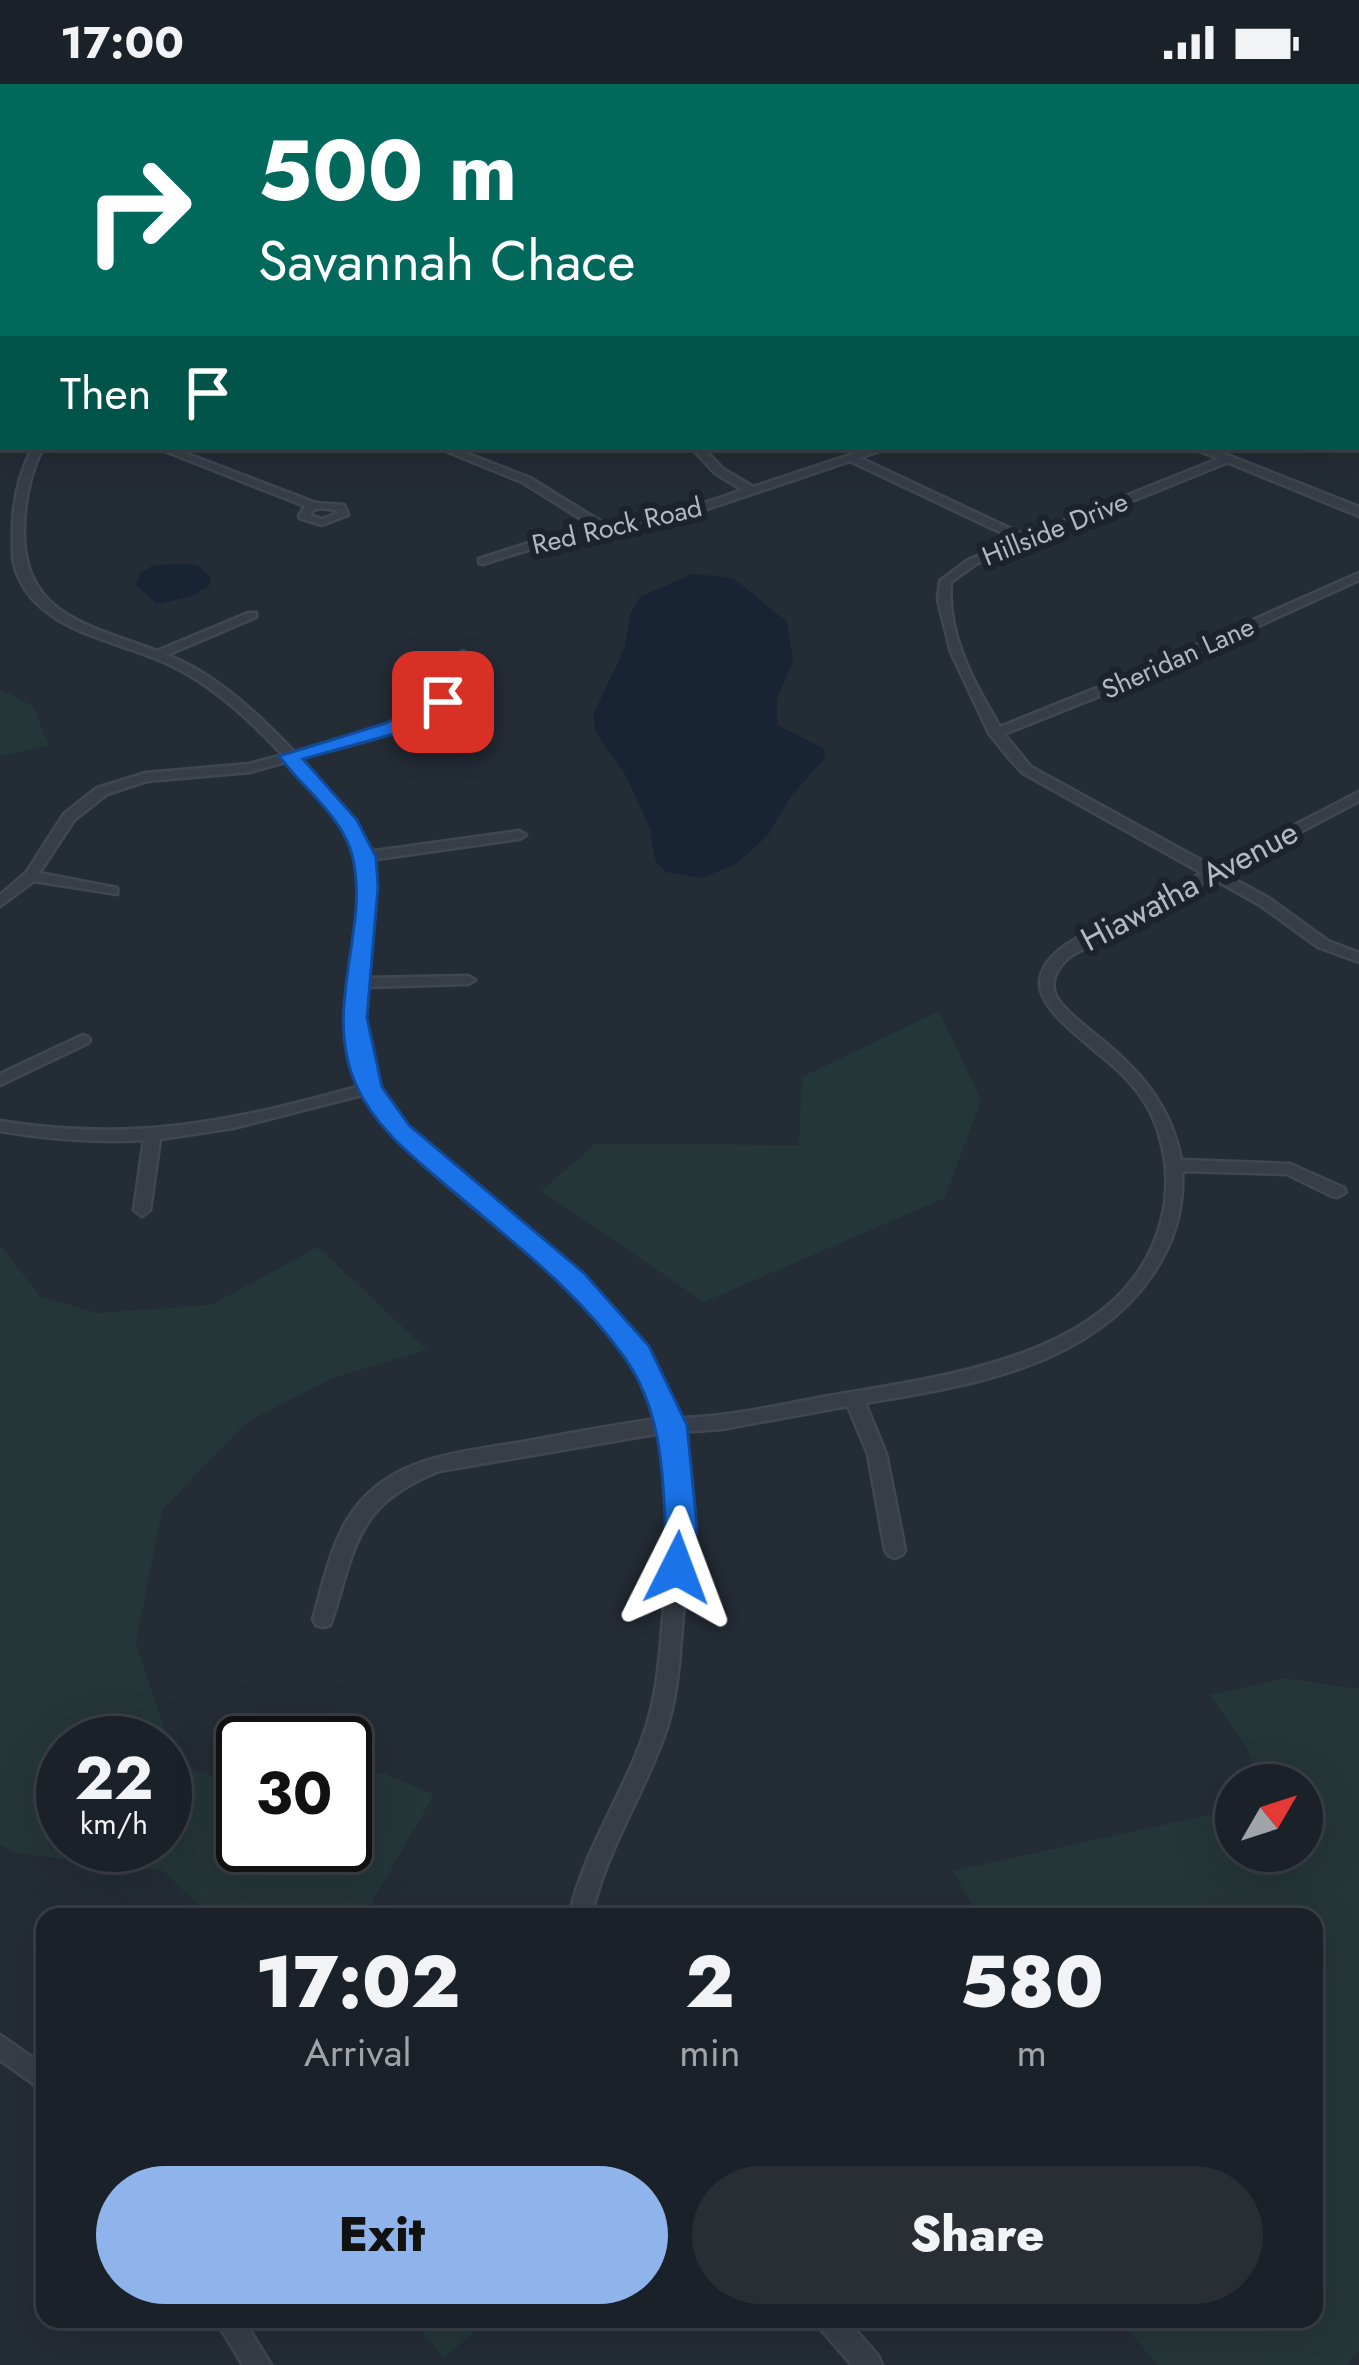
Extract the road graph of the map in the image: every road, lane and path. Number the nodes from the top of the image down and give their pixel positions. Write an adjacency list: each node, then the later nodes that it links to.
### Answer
1 (37, 450): 13 (street)
2 (168, 450): 10 (street)
3 (449, 450): 12 (street)
4 (699, 450): 9 (street, Red Rock Road)
5 (875, 450): 7 (street, Red Rock Road)
6 (1204, 450): 8 (street)
7 (851, 458): 9 (street, Red Rock Road); 14 (street)
8 (1227, 459): 11 (street); 14 (street, Hillside Drive)
9 (750, 490): 12 (street, Red Rock Road)
10 (314, 506)
11 (1359, 512)
12 (603, 528): 15 (street, Red Rock Road)
13 (8, 531): 18 (street)
14 (1024, 540): 20 (street, Hillside Drive)
15 (483, 561)
16 (1359, 576): 20 (street, Sheridan Lane)
17 (252, 614): 18 (street)
18 (157, 655): 21 (street)
19 (463, 655): 21 (street)
20 (995, 734): 25 (street, Hillside Drive)
21 (289, 756): 24 (street); 26 (street)
22 (1359, 796): 25 (street, Hiawatha Avenue)
23 (519, 835): 24 (street)
24 (364, 857): 31 (street)
25 (1213, 871): 29 (street, Hillside Drive); 37 (street, Hiawatha Avenue)
26 (31, 876): 27 (street); 28 (street)
27 (112, 891)
28 (0, 902)
29 (1359, 958)
30 (468, 980): 31 (street)
31 (357, 982): 34 (street)
32 (83, 1040): 33 (street)
33 (0, 1080)
34 (370, 1088): 36 (street); 41 (street)
35 (0, 1126): 36 (street)
36 (152, 1136): 39 (street)
37 (1173, 1165): 38 (street); 40 (street, Hiawatha Avenue)
38 (1338, 1192)
39 (142, 1210)
40 (854, 1398): 41 (street, Hiawatha Avenue); 42 (street)
41 (672, 1425): 43 (street, Hiawatha Avenue); 44 (street)
42 (895, 1550)
43 (323, 1619)
44 (583, 1908)
45 (0, 2046): 46 (street)
46 (36, 2073)
47 (234, 2328): 49 (street)
48 (837, 2328): 50 (street)
49 (258, 2365)
50 (868, 2365)

